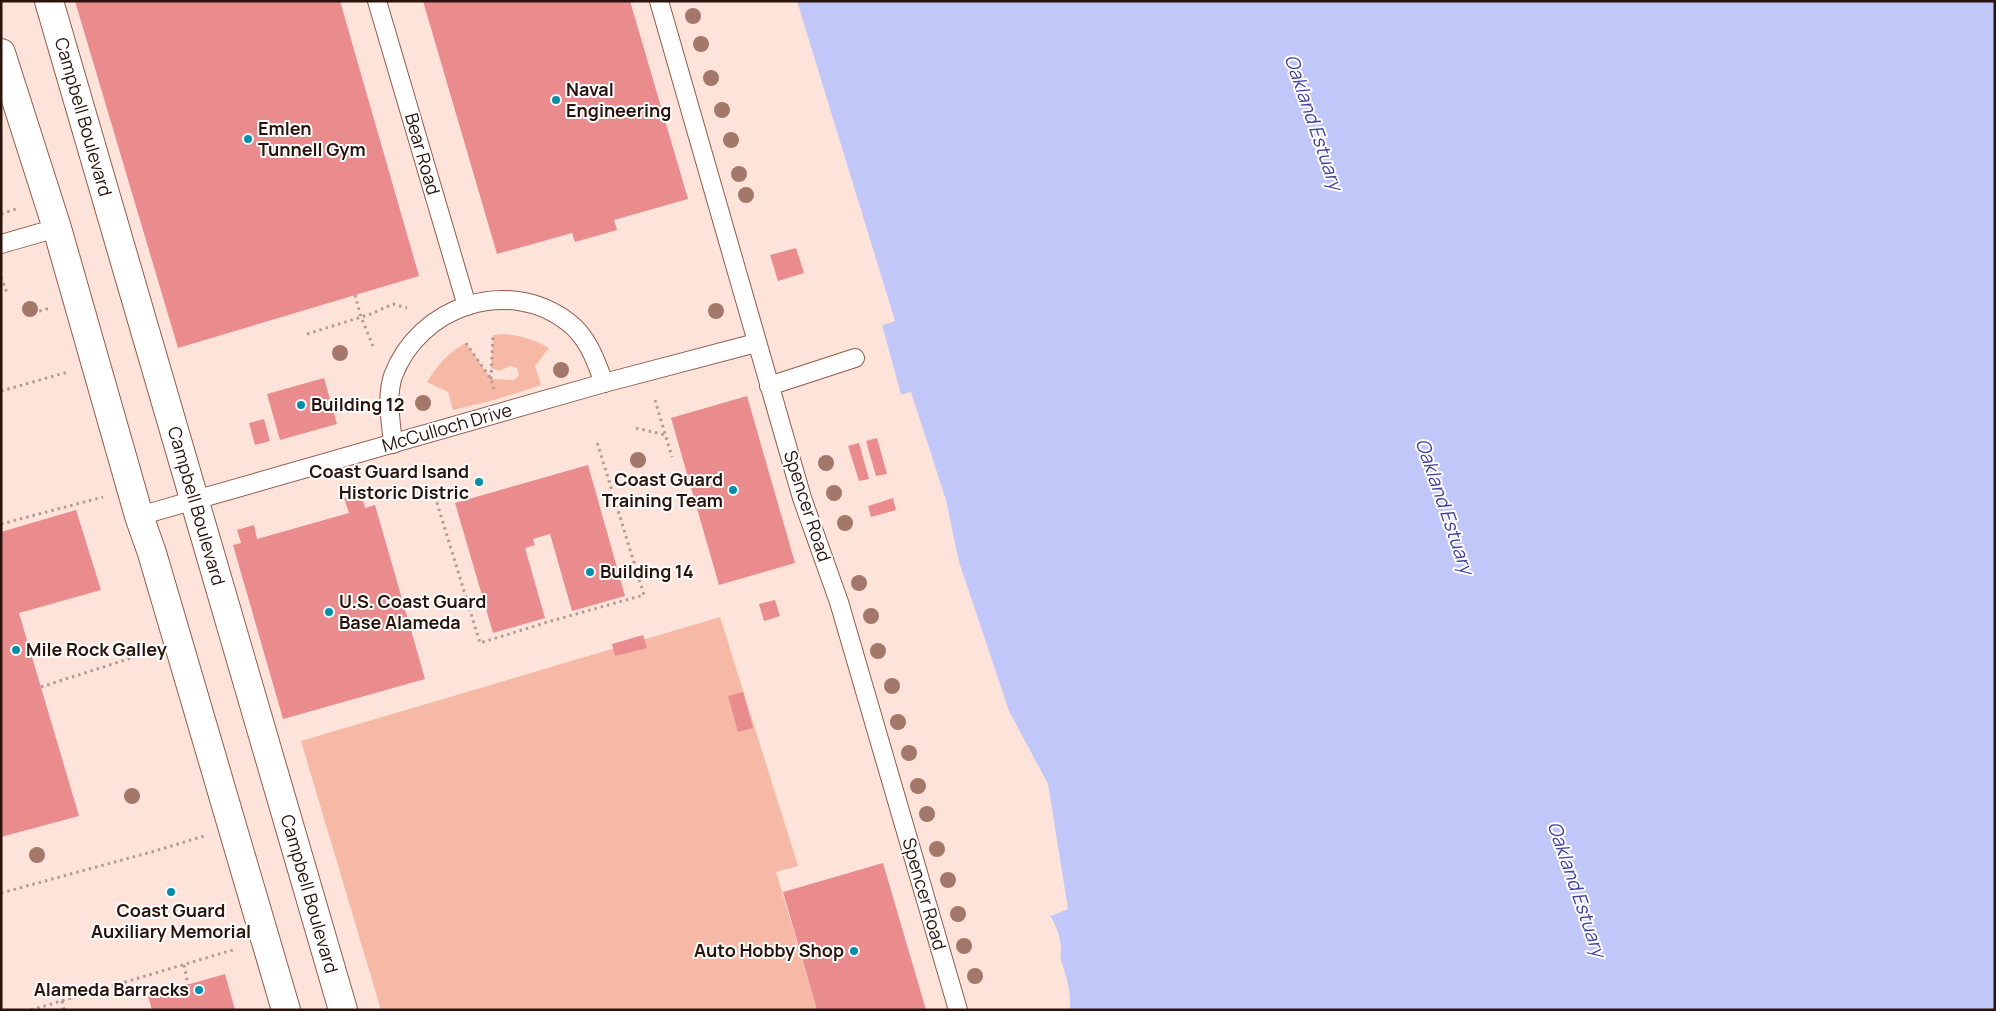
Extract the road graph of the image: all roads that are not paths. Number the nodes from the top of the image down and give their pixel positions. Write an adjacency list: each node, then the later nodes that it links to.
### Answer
1 (49, 1): 13 (street, Campbell Boulevard)
2 (377, 1): 7 (lane, Bear Road)
3 (659, 1): 8 (lane, Spencer Road)
4 (1, 53): 5 (street)
5 (57, 228): 6 (lane); 14 (street)
6 (1, 244)
7 (467, 306): 10 (lane); 12 (lane)
8 (756, 343): 10 (lane, McCulloch Drive); 11 (lane, Spencer Road)
9 (855, 358): 11 (lane)
10 (604, 383): 12 (lane, McCulloch Drive)
11 (769, 386): 17 (lane, Spencer Road)
12 (393, 444): 13 (lane, McCulloch Drive)
13 (194, 500): 14 (lane, McCulloch Drive); 16 (street, Campbell Boulevard)
14 (139, 516): 15 (street)
15 (286, 1010)
16 (343, 1010)
17 (958, 1010)

